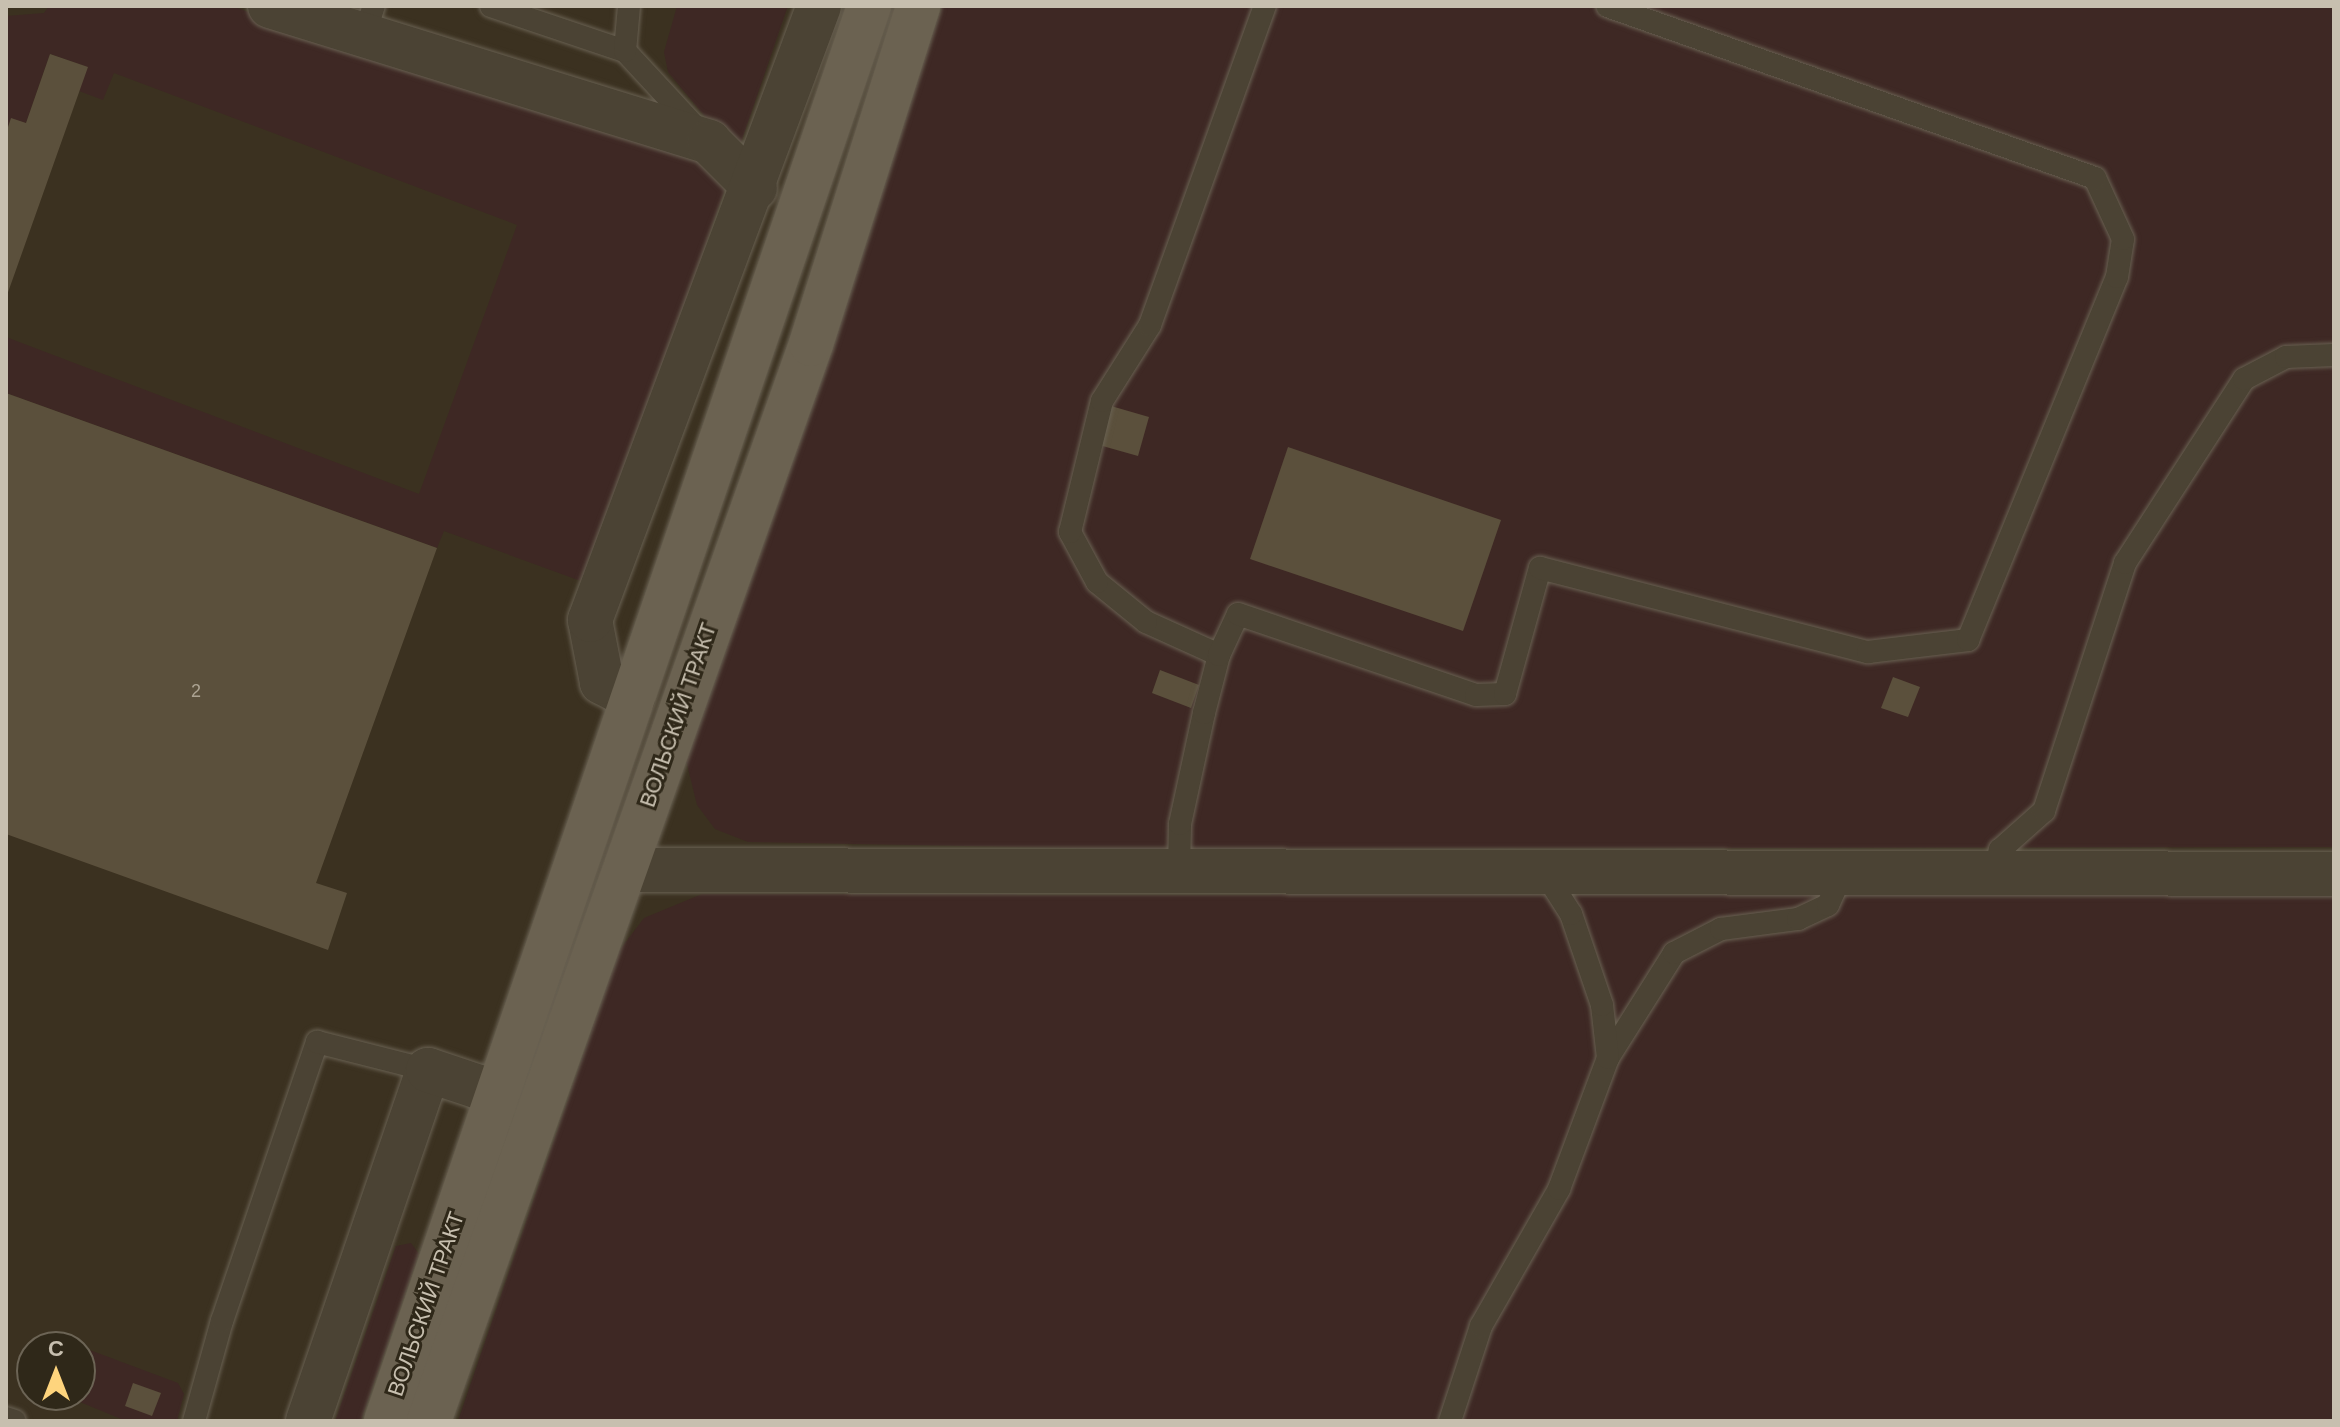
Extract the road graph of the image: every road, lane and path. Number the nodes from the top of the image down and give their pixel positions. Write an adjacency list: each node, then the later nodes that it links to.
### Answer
1 (270, 6): 9 (street)
2 (491, 6): 10 (lane)
3 (629, 6): 10 (lane)
4 (819, 6): 12 (street)
5 (869, 6): 15 (main road, ВОЛЬСКИЙ ТРАКТ)
6 (918, 6): 17 (main road, ВОЛЬСКИЙ ТРАКТ)
7 (1265, 6): 14 (lane)
8 (1607, 6): 14 (lane)
9 (369, 21): 11 (street)
10 (625, 51): 11 (lane)
11 (709, 142): 12 (street)
12 (755, 188): 15 (street)
13 (2334, 355): 21 (lane)
14 (1219, 655): 16 (lane)
15 (633, 698): 24 (main road, ВОЛЬСКИЙ ТРАКТ)
16 (1179, 869): 17 (street); 18 (street)
17 (625, 870): 30 (main road, ВОЛЬСКИЙ ТРАКТ)
18 (1544, 872): 19 (street); 22 (lane)
19 (1842, 874): 21 (street); 22 (lane)
20 (2334, 874): 21 (street)
21 (1994, 875)
22 (1608, 1058): 31 (lane)
23 (428, 1070): 24 (street); 27 (lane); 28 (street)
24 (497, 1093): 29 (main road, ВОЛЬСКИЙ ТРАКТ)
25 (6, 1418): 26 (lane)
26 (15, 1421)
27 (194, 1421)
28 (308, 1421)
29 (386, 1421)
30 (429, 1421)
31 (1450, 1421)

